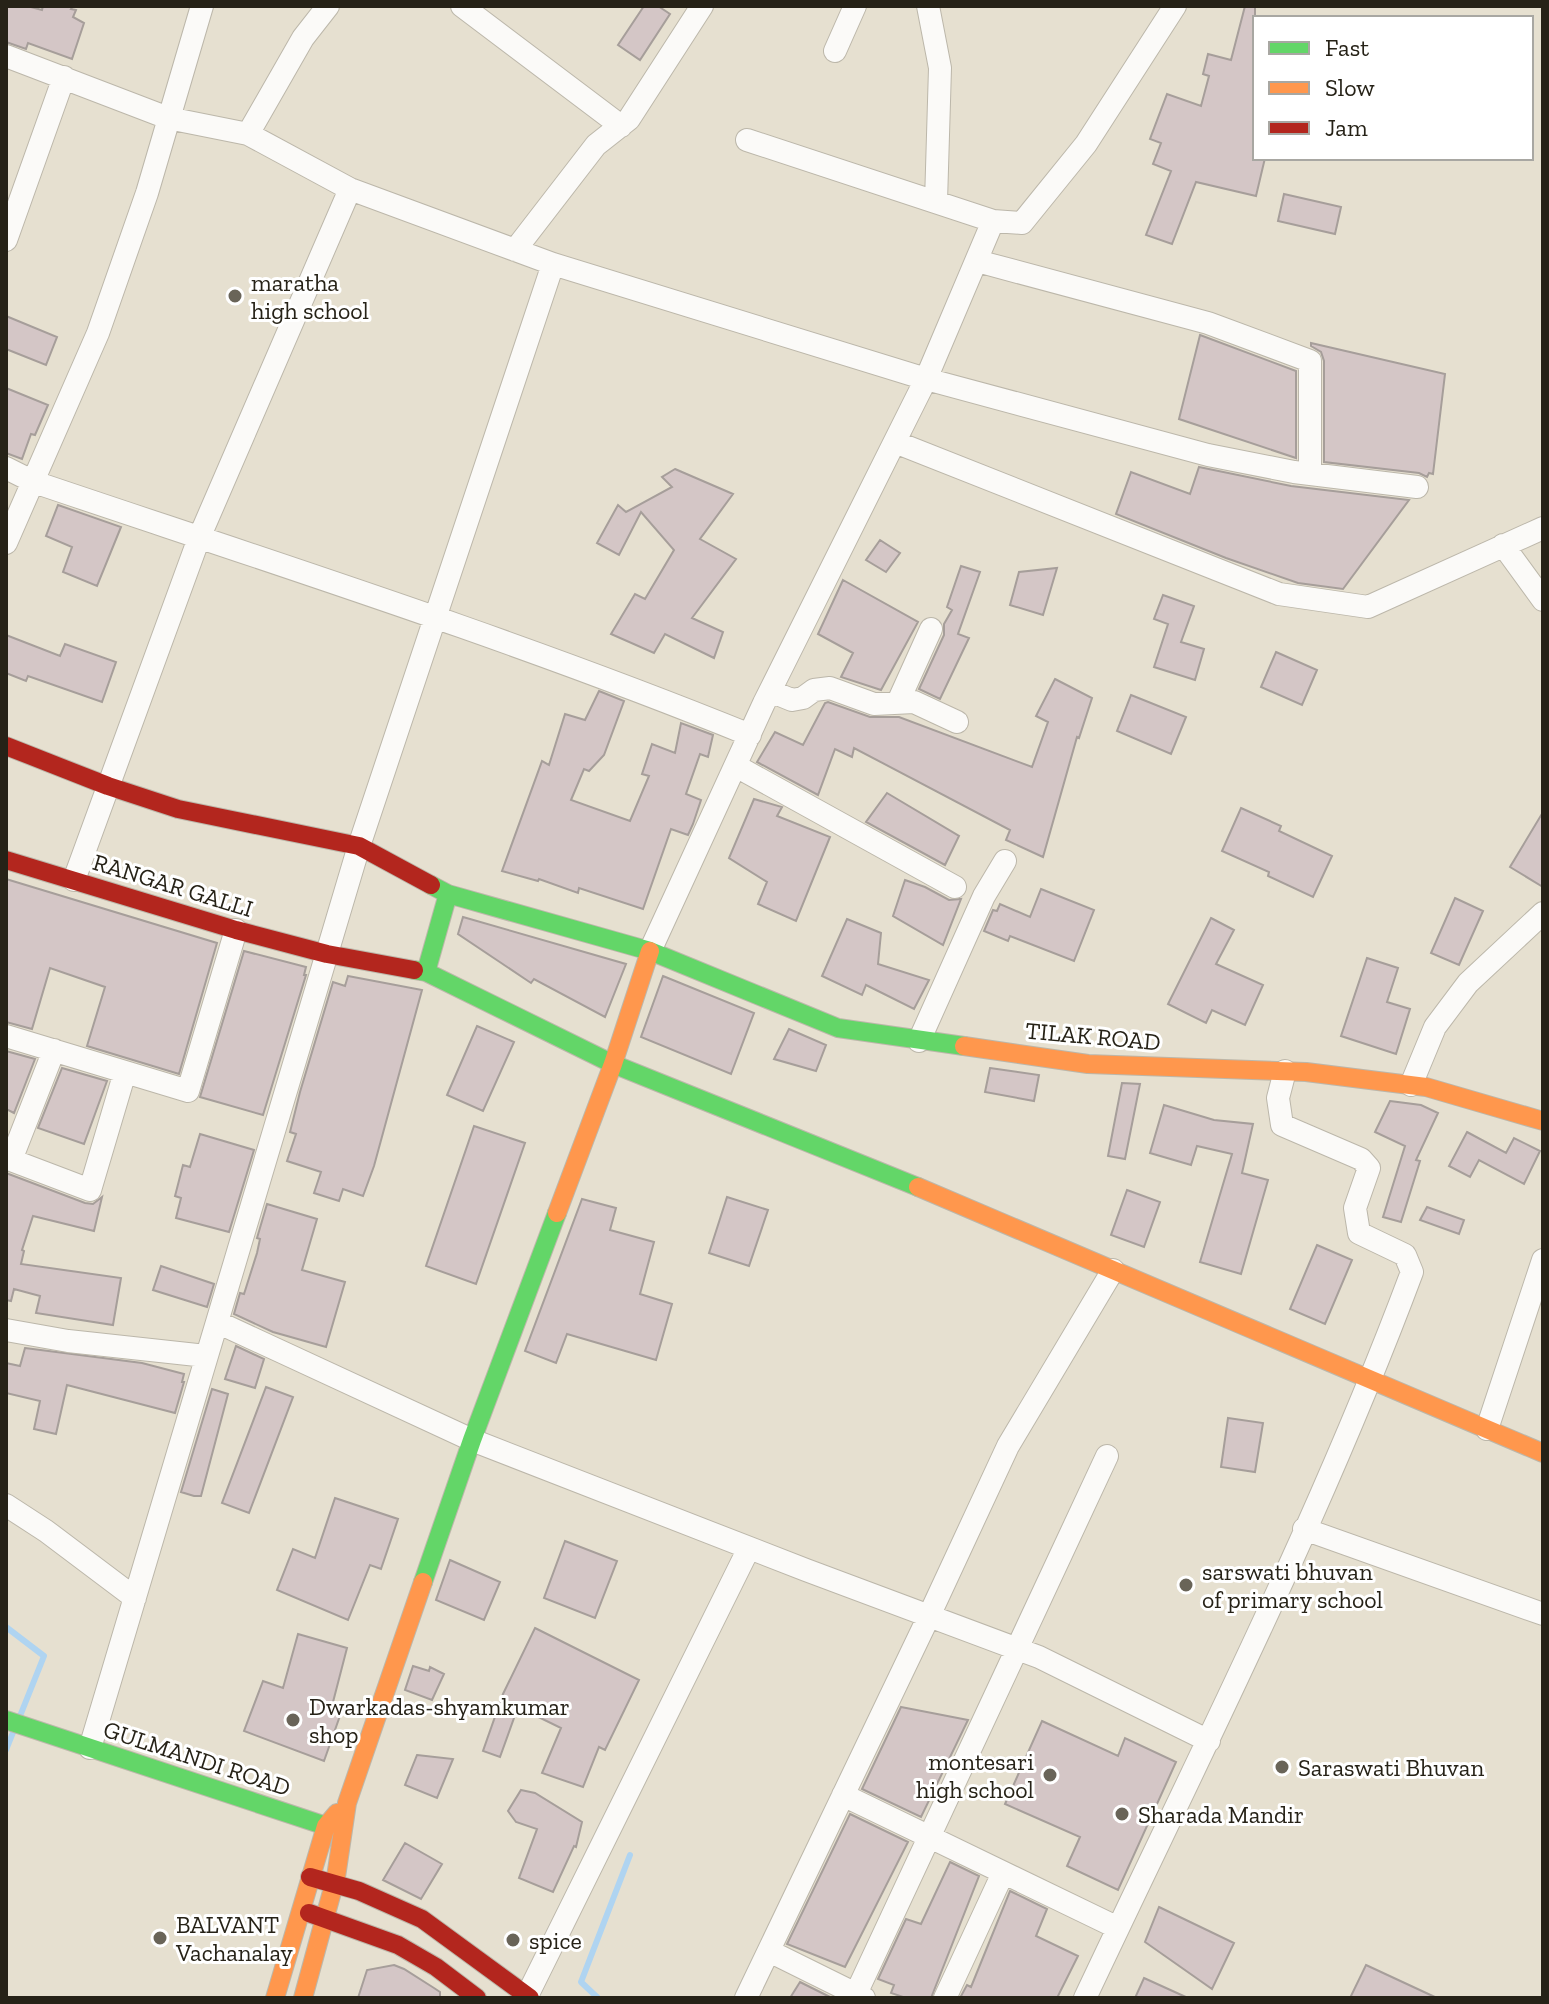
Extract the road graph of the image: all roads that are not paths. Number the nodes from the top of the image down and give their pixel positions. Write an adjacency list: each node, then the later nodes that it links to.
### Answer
1 (202, 6): 11 (street)
2 (328, 6): 13 (street)
3 (462, 6): 12 (street)
4 (702, 6): 12 (street)
5 (855, 6): 8 (street)
6 (928, 6): 16 (street)
7 (1175, 6): 17 (street)
8 (835, 51)
9 (6, 56): 10 (street)
10 (64, 77): 11 (street); 18 (street)
11 (168, 118): 13 (street); 26 (street)
12 (621, 126): 19 (street)
13 (248, 134): 15 (street)
14 (747, 140): 16 (street)
15 (350, 189): 19 (street); 29 (street)
16 (936, 202): 17 (street)
17 (993, 221): 20 (street)
18 (6, 240)
19 (515, 250): 21 (street)
20 (977, 261): 22 (street); 25 (street)
21 (553, 264): 22 (street); 33 (street)
22 (926, 379): 23 (street); 25 (street)
23 (895, 442): 31 (street); 35 (street)
24 (6, 468): 26 (street)
25 (1310, 474): 27 (street)
26 (34, 482): 29 (street); 30 (street)
27 (1417, 487)
28 (1543, 528): 31 (street)
29 (199, 538): 33 (street); 41 (street)
30 (6, 543)
31 (1494, 550): 32 (street)
32 (1543, 600)
33 (435, 618): 38 (street); 42 (street)
34 (931, 629): 36 (street)
35 (770, 691): 36 (street); 38 (street)
36 (898, 702): 37 (street)
37 (957, 722)
38 (750, 735): 40 (street)
39 (6, 746): 41 (street, TILAK ROAD)
40 (736, 766): 46 (street); 50 (street)
41 (108, 786): 42 (street, TILAK ROAD); 45 (street)
42 (359, 846): 47 (street, TILAK ROAD); 51 (street)
43 (6, 860): 45 (street, RANGAR GALLI)
44 (1005, 861): 54 (street)
45 (74, 880): 49 (street, RANGAR GALLI)
46 (955, 887)
47 (448, 894): 50 (street, TILAK ROAD); 52 (street)
48 (1543, 913): 59 (street)
49 (236, 930): 51 (street, RANGAR GALLI); 58 (street)
50 (650, 951): 54 (street, TILAK ROAD); 56 (street)
51 (327, 954): 52 (street, RANGAR GALLI); 63 (street)
52 (426, 972): 56 (street, RANGAR GALLI)
53 (6, 1036): 55 (street)
54 (919, 1041): 57 (street, TILAK ROAD)
55 (54, 1050): 58 (street); 58 (street)
56 (613, 1064): 62 (street, RANGAR GALLI); 68 (street)
57 (1285, 1071): 59 (street, TILAK ROAD); 66 (street)
58 (125, 1072)
59 (1411, 1085): 60 (street, TILAK ROAD)
60 (1543, 1121)
61 (1543, 1260): 67 (street)
62 (1113, 1270): 66 (street, RANGAR GALLI); 76 (street)
63 (217, 1322): 65 (street); 68 (street)
64 (6, 1330): 65 (street)
65 (206, 1356): 74 (street)
66 (1372, 1380): 67 (street, RANGAR GALLI); 72 (street)
67 (1487, 1429): 69 (street, RANGAR GALLI)
68 (472, 1440): 73 (street); 82 (street)
69 (1543, 1453)
70 (1107, 1456): 77 (street)
71 (6, 1505): 74 (street)
72 (1304, 1529): 75 (street); 79 (street)
73 (749, 1548): 76 (street); 92 (street)
74 (135, 1598): 80 (street)
75 (1543, 1614)
76 (929, 1616): 77 (street); 81 (street)
77 (1018, 1649): 79 (street); 84 (street)
78 (6, 1720): 80 (street, GULMANDI ROAD)
79 (1209, 1741): 90 (street)
80 (90, 1748): 83 (street, GULMANDI ROAD)
81 (843, 1795): 84 (street); 91 (street)
82 (347, 1803): 83 (street); 87 (street)
83 (326, 1826): 86 (street)
84 (929, 1838): 85 (street); 93 (street)
85 (1003, 1873): 90 (street); 98 (street)
86 (310, 1877): 87 (street); 88 (street)
87 (336, 1884): 89 (street); 92 (street)
88 (300, 1910): 89 (street); 94 (street)
89 (325, 1918): 95 (street); 96 (street)
90 (1118, 1928): 99 (street)
91 (769, 1951): 93 (street); 97 (street)
92 (528, 1997)
93 (858, 1997)
94 (275, 1998)
95 (303, 1998)
96 (477, 1998)
97 (746, 1998)
98 (945, 1998)
99 (1085, 1998)

